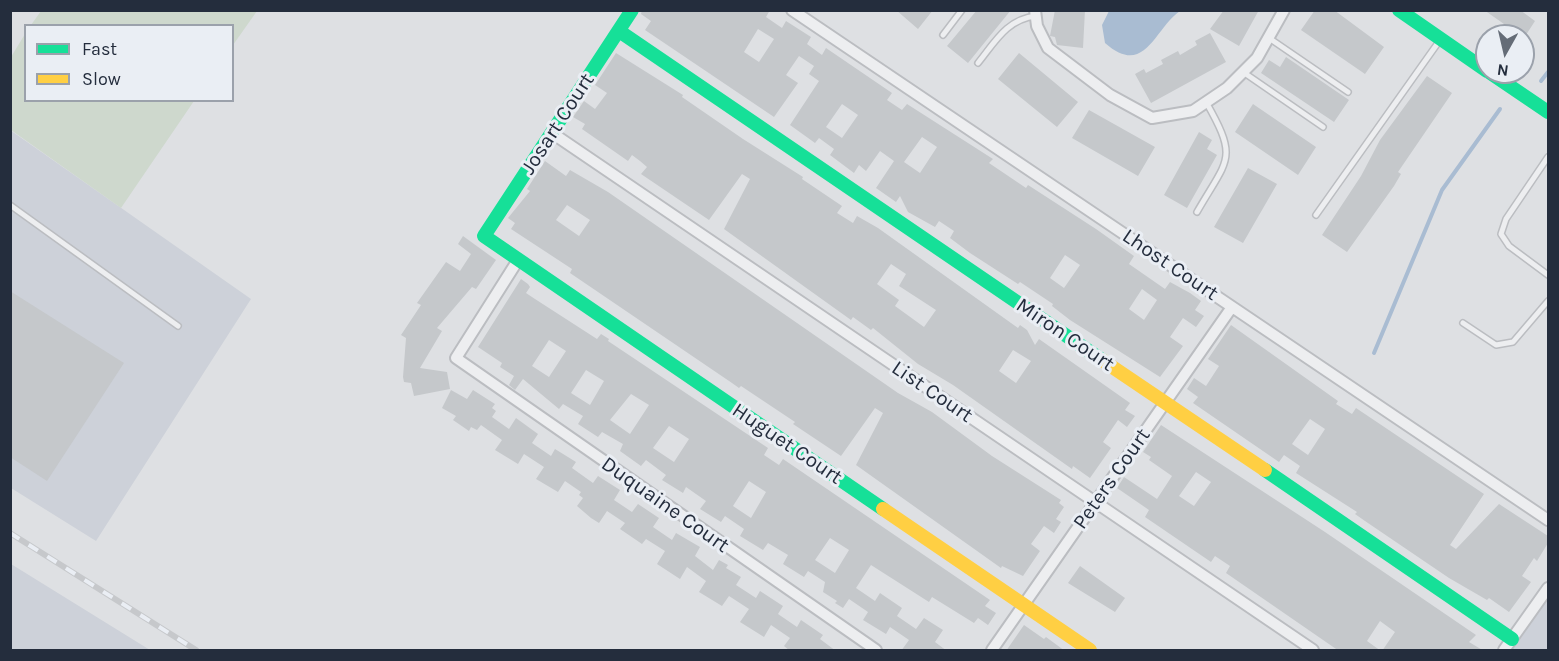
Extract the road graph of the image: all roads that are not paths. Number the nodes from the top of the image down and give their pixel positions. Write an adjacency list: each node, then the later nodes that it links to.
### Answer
1 (632, 10): 7 (street, Josart Court)
2 (792, 10): 28 (street, Lhost Court)
3 (962, 10): 8 (lane)
4 (1284, 10): 9 (street)
5 (1399, 10): 10 (street)
6 (1035, 13): 12 (lane); 16 (street)
7 (619, 31): 19 (street, Josart Court); 31 (street, Miron Court)
8 (943, 35)
9 (1269, 38): 13 (street); 15 (lane)
10 (1441, 39): 11 (street); 23 (lane)
11 (1475, 62)
12 (978, 63)
13 (1243, 72): 16 (street); 18 (lane)
14 (1507, 84): 17 (street)
15 (1348, 92)
16 (1206, 102): 22 (lane)
17 (1548, 112)
18 (1323, 127)
19 (552, 133): 24 (street, Josart Court); 32 (street, List Court)
20 (1548, 158): 26 (lane)
21 (10, 205): 30 (lane)
22 (1197, 212)
23 (1316, 215)
24 (484, 237): 25 (street, Huguet Court)
25 (518, 260): 35 (street, Huguet Court); 37 (street, Duquaine Court)
26 (1548, 275)
27 (1548, 301): 29 (lane)
28 (1232, 307): 31 (street, Peters Court); 33 (street, Lhost Court)
29 (1463, 323)
30 (178, 326)
31 (1165, 403): 32 (street, Peters Court); 36 (street, Miron Court)
32 (1095, 502): 35 (street, Peters Court); 40 (street, List Court)
33 (1548, 520)
34 (1548, 588): 36 (street)
35 (1024, 605): 38 (street, Peters Court); 39 (street, Huguet Court)
36 (1507, 647)
37 (876, 651)
38 (992, 651)
39 (1090, 651)
40 (1313, 651)

